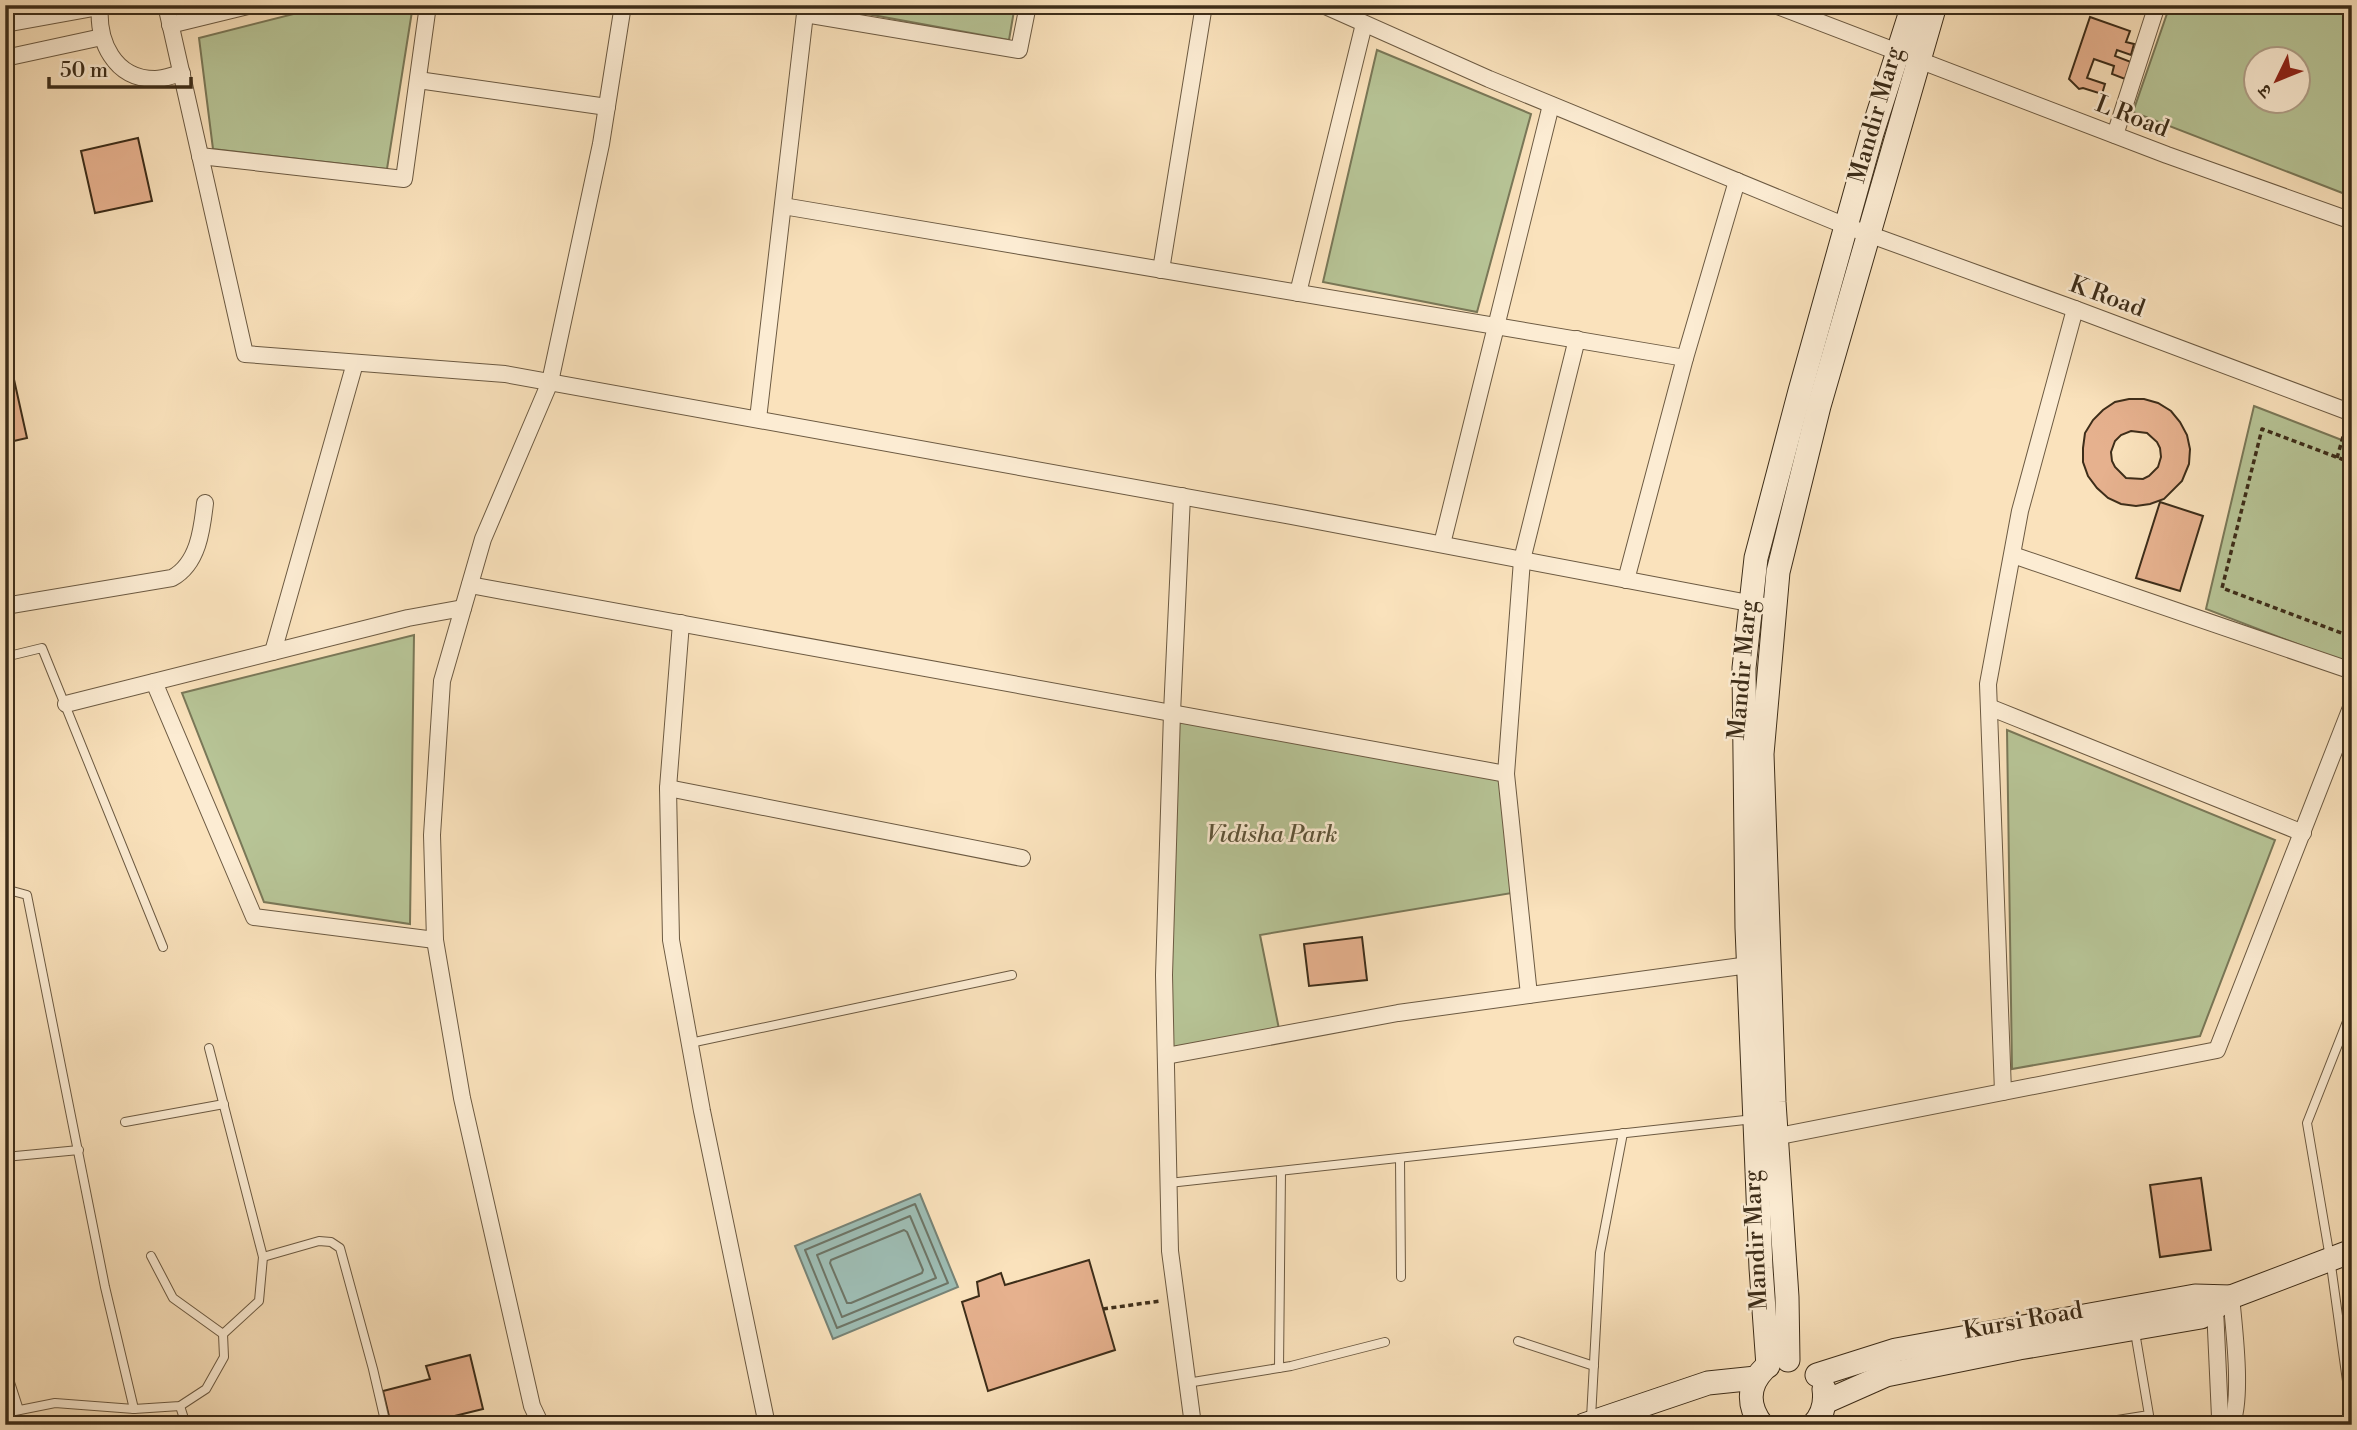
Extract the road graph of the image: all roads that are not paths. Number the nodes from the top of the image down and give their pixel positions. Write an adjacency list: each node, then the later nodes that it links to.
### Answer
1 (166, 5): 16 (street)
2 (252, 5): 16 (street)
3 (428, 5): 22 (street)
4 (622, 5): 24 (street)
5 (1028, 5): 13 (street)
6 (1204, 5): 32 (street)
7 (1323, 5): 15 (street, K Road)
8 (1775, 5): 18 (street, L Road)
9 (1913, 5): 18 (main road)
10 (1936, 5): 20 (main road, Mandir Marg)
11 (2157, 5): 25 (street)
12 (99, 6): 14 (street); 17 (street)
13 (805, 10): 28 (street)
14 (5, 24)
15 (1364, 24): 23 (street, K Road); 33 (street)
16 (170, 25): 21 (street)
17 (102, 37): 19 (street); 21 (street)
18 (1898, 51): 20 (street, L Road); 30 (main road)
19 (5, 58)
20 (1919, 60): 25 (street, L Road); 31 (main road, Mandir Marg)
21 (181, 73): 26 (street)
22 (418, 80): 24 (street); 26 (street)
23 (1551, 105): 27 (street, K Road); 35 (street)
24 (607, 107): 39 (street)
25 (2115, 135): 29 (street, L Road)
26 (200, 156): 38 (street)
27 (1737, 181): 30 (street, K Road); 37 (street)
28 (783, 206): 32 (street); 41 (street)
29 (2352, 221)
30 (1846, 226): 31 (street, K Road); 49 (main road)
31 (1869, 235): 34 (street, K Road); 52 (main road, Mandir Marg)
32 (1161, 270): 33 (street)
33 (1298, 293): 35 (street)
34 (2076, 309): 40 (street, K Road); 45 (street)
35 (1495, 326): 36 (street); 44 (street)
36 (1577, 339): 37 (street); 46 (street)
37 (1685, 358): 47 (street)
38 (355, 363): 39 (street); 54 (street)
39 (550, 382): 41 (street); 48 (street)
40 (2351, 412)
41 (758, 419): 42 (street)
42 (1182, 496): 44 (street); 61 (street)
43 (205, 503): 50 (street)
44 (1442, 544): 46 (street)
45 (2013, 555): 56 (street); 60 (street)
46 (1522, 560): 47 (street); 62 (street)
47 (1626, 580): 49 (street)
48 (470, 584): 51 (street); 53 (street)
49 (1751, 604): 52 (street); 69 (main road)
50 (5, 606)
51 (463, 607): 54 (street); 67 (street)
52 (1775, 608): 69 (main road, Mandir Marg)
53 (681, 623): 61 (street); 63 (street)
54 (273, 652): 57 (street)
55 (5, 657): 58 (lane)
56 (2352, 671)
57 (154, 682): 58 (street); 67 (street)
58 (66, 704): 68 (lane)
59 (2352, 705): 64 (street)
60 (1989, 707): 64 (street); 76 (street)
61 (1172, 713): 62 (street); 75 (street)
62 (1506, 774): 71 (street)
63 (668, 788): 65 (street); 73 (street)
64 (2303, 833): 76 (street)
65 (1022, 858)
66 (5, 889): 81 (lane)
67 (435, 940): 103 (street)
68 (163, 947)
69 (1759, 964): 71 (street); 79 (main road)
70 (1012, 975): 73 (lane)
71 (1529, 995): 75 (street)
72 (2352, 1009): 86 (lane)
73 (690, 1043): 115 (street)
74 (209, 1048): 77 (lane)
75 (1166, 1056): 85 (street)
76 (2003, 1092): 79 (street)
77 (224, 1104): 78 (lane); 88 (lane)
78 (125, 1122)
79 (1765, 1128): 80 (lane); 98 (main road)
80 (1623, 1133): 83 (lane); 95 (lane)
81 (79, 1150): 82 (lane); 104 (lane)
82 (5, 1157)
83 (1400, 1157): 84 (lane); 89 (lane)
84 (1282, 1171): 85 (lane); 97 (lane)
85 (1169, 1183): 100 (street)
86 (2341, 1255): 90 (main road, Kursi Road); 101 (lane)
87 (151, 1256): 92 (lane)
88 (263, 1257): 92 (lane); 112 (lane)
89 (1401, 1277)
90 (2223, 1303): 91 (main road, Kursi Road); 99 (main road, Kursi Road); 118 (street); 119 (street)
91 (2134, 1328): 108 (main road, Kursi Road); 117 (lane)
92 (223, 1334): 102 (lane)
93 (1518, 1341): 95 (lane)
94 (1385, 1342): 97 (lane)
95 (1594, 1366): 109 (lane)
96 (5, 1367): 105 (lane)
97 (1279, 1368): 100 (lane)
98 (1770, 1368): 99 (main road); 109 (main road); 110 (main road)
99 (1817, 1375): 108 (main road)
100 (1187, 1383): 116 (street)
101 (2351, 1398): 107 (lane)
102 (180, 1406): 104 (lane); 111 (lane)
103 (532, 1406): 113 (street); 114 (street)
104 (134, 1409): 105 (lane)
105 (19, 1410): 106 (lane)
106 (5, 1413)
107 (2352, 1417)
108 (1818, 1419)
109 (1588, 1424)
110 (1756, 1424)
111 (186, 1425)
112 (386, 1425)
113 (528, 1425)
114 (541, 1425)
115 (767, 1425)
116 (1193, 1425)
117 (2086, 1425)
118 (2226, 1425)
119 (2231, 1425)

